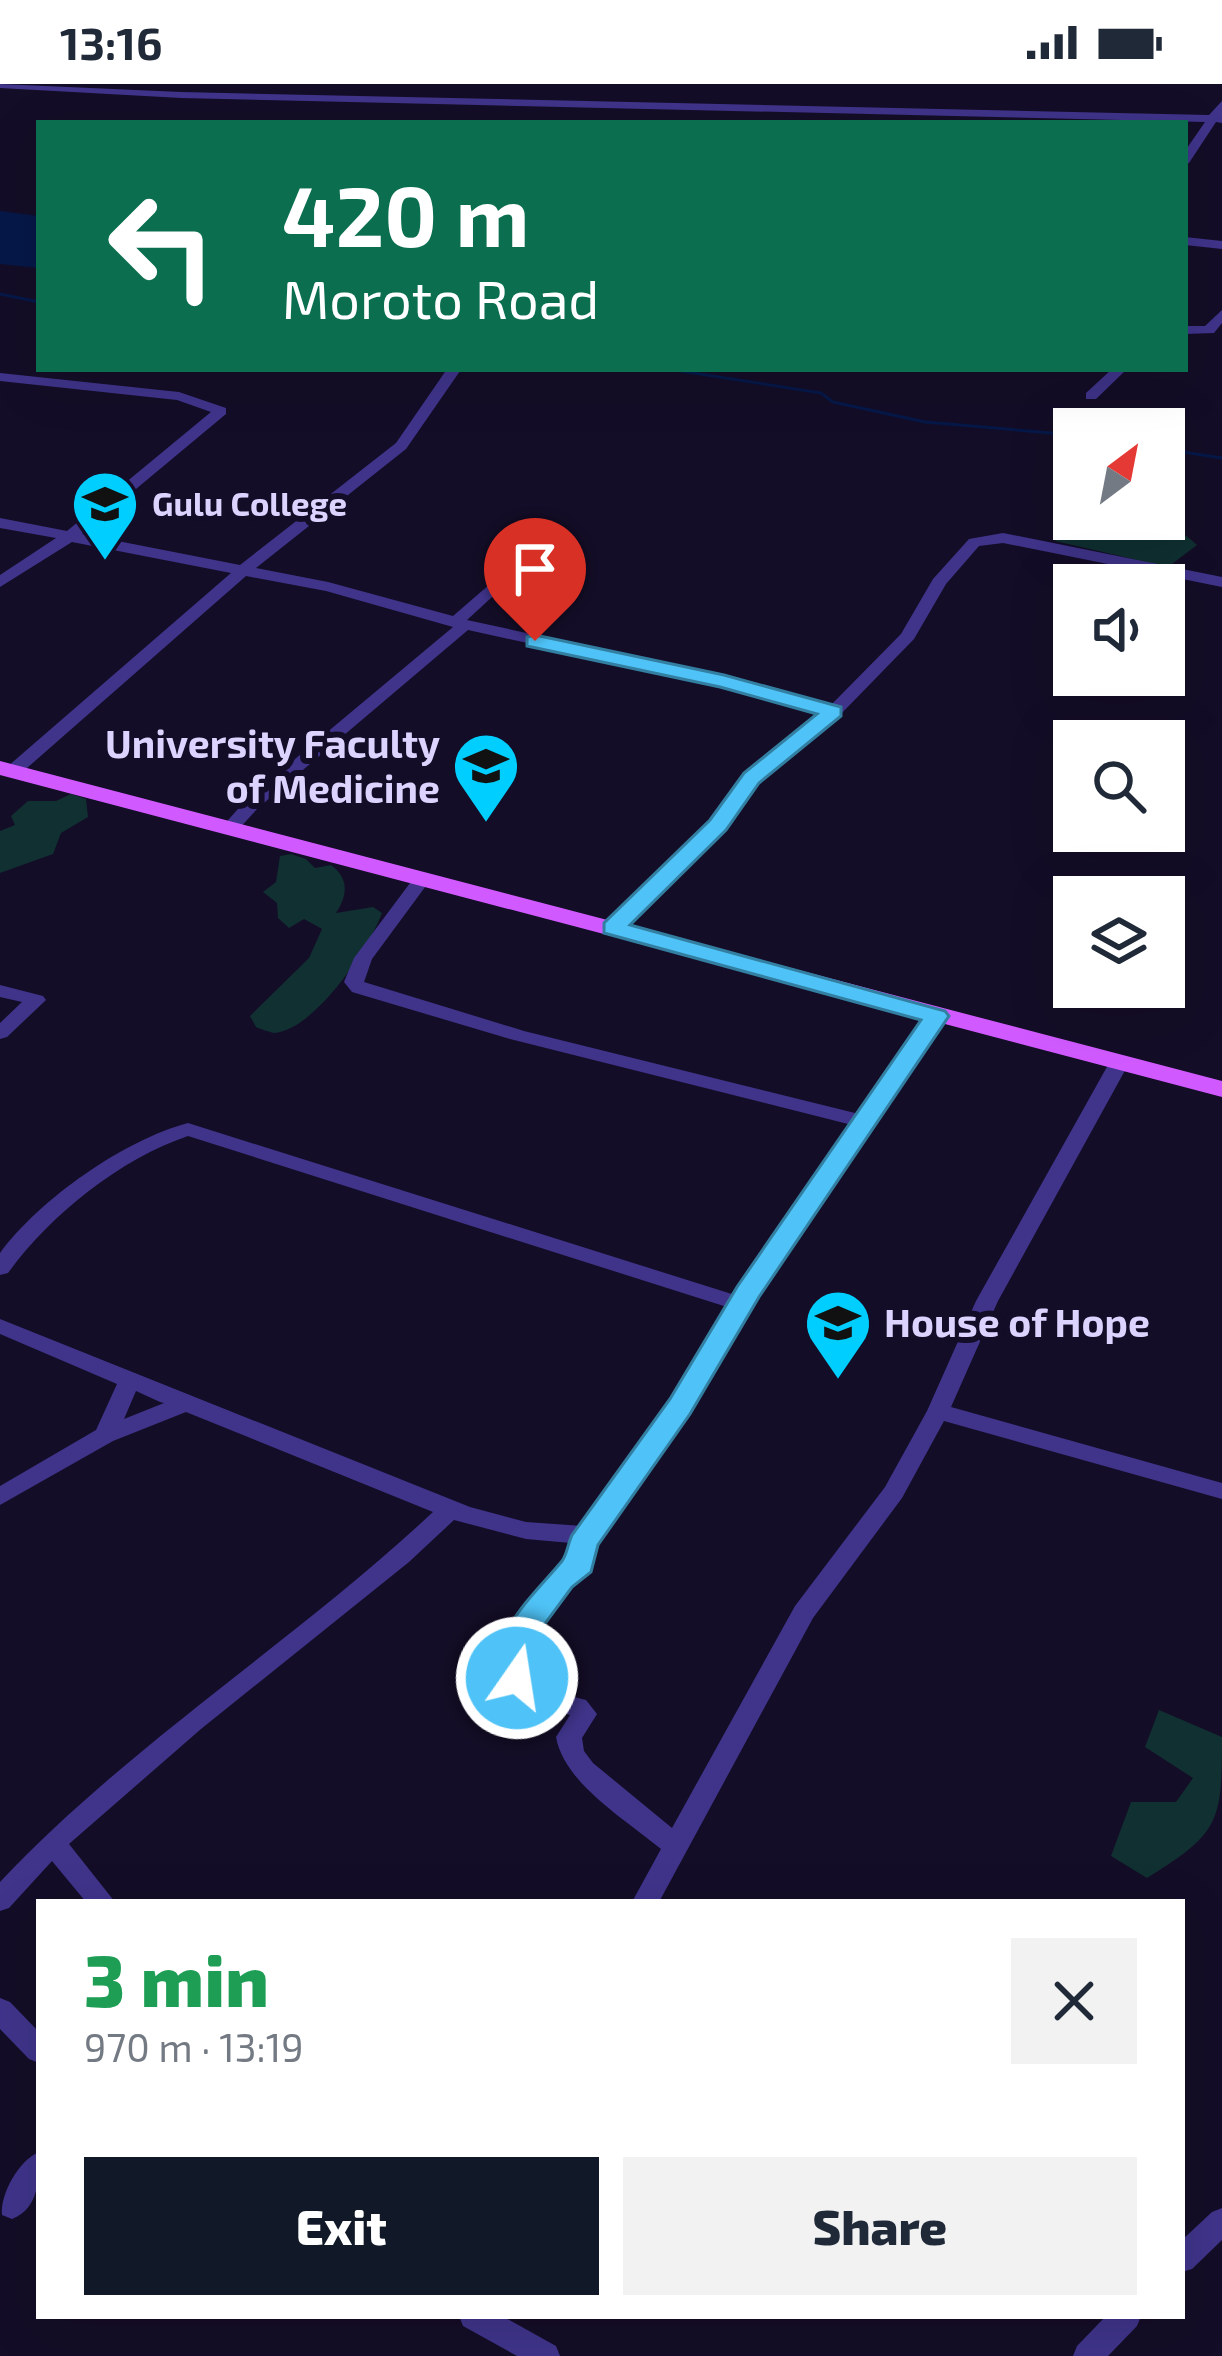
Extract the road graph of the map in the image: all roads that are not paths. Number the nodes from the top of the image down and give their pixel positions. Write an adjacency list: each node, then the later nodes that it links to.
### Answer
1 (0, 86): 3 (street)
2 (1222, 105): 3 (street)
3 (1217, 119): 4 (street)
4 (1188, 156)
5 (1188, 241): 6 (street)
6 (1222, 245)
7 (1222, 314): 8 (street)
8 (1188, 330)
9 (452, 372): 16 (street)
10 (1117, 372): 12 (street)
11 (0, 377): 14 (street)
12 (1091, 396)
13 (0, 523): 14 (street)
14 (73, 534): 16 (street); 17 (street)
15 (535, 550): 19 (street)
16 (244, 570): 19 (street); 21 (street)
17 (0, 582)
18 (1222, 582): 20 (street)
19 (460, 624): 20 (street); 22 (street)
20 (833, 712): 24 (street)
21 (7, 770): 22 (main road)
22 (230, 828): 23 (main road)
23 (422, 879): 24 (main road); 30 (street)
24 (613, 928): 26 (main road)
25 (0, 991): 27 (street)
26 (936, 1016): 28 (main road); 30 (street)
27 (0, 1033)
28 (1118, 1065): 29 (main road); 36 (street)
29 (1222, 1089)
30 (862, 1121): 32 (street)
31 (0, 1268): 32 (street)
32 (740, 1304): 41 (street)
33 (0, 1326): 34 (street)
34 (129, 1382): 35 (street); 37 (street)
35 (184, 1404): 37 (street); 40 (street)
36 (938, 1411): 38 (street); 43 (street)
37 (105, 1435): 39 (street)
38 (1222, 1491)
39 (0, 1497)
40 (451, 1509): 41 (street); 42 (street)
41 (591, 1534): 43 (street)
42 (53, 1843): 44 (street); 46 (street)
43 (677, 1847): 45 (street)
44 (100, 1899)
45 (647, 1899)
46 (0, 1900)
47 (0, 2010): 48 (street)
48 (36, 2048)
49 (36, 2169): 50 (street)
50 (11, 2206)
51 (1222, 2221): 52 (street)
52 (1185, 2256)
53 (479, 2319): 55 (street)
54 (1123, 2319): 56 (street)
55 (545, 2356)
56 (1088, 2356)

